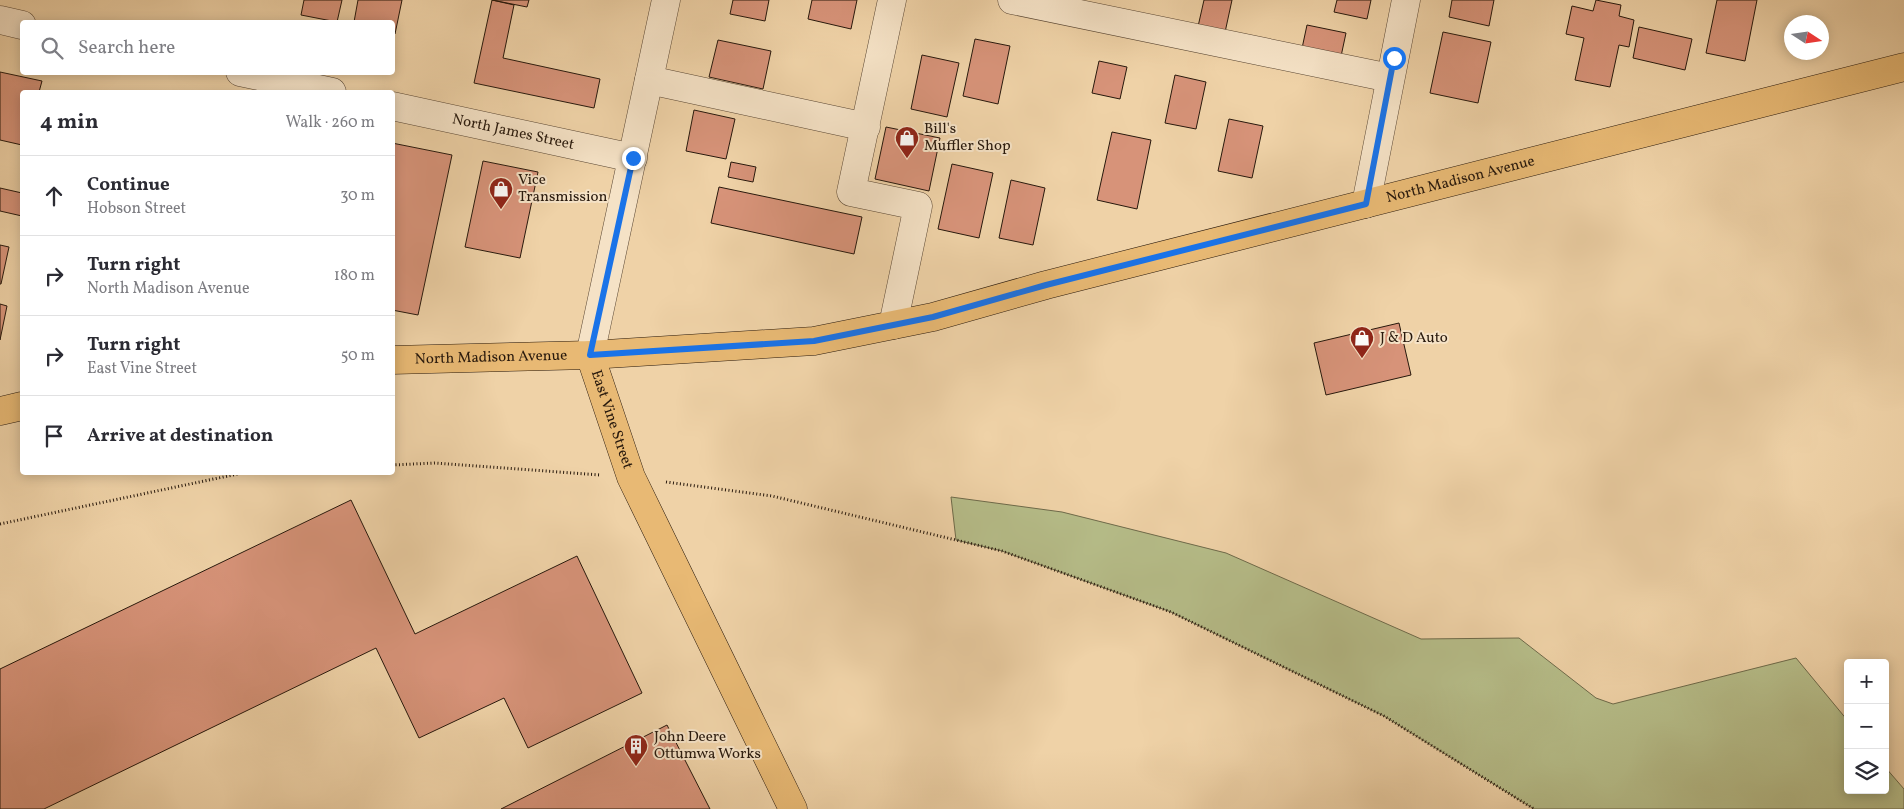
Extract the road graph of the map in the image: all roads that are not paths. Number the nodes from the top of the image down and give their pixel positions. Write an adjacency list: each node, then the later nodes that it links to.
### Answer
1 (666, 0): 10 (street, East Vine Street)
2 (892, 0): 13 (street)
3 (1012, 0): 9 (street)
4 (1406, 0): 9 (street)
5 (0, 20): 6 (street)
6 (20, 25)
7 (1904, 67): 15 (main road, North Madison Avenue)
8 (254, 75): 11 (street)
9 (1390, 78): 15 (street)
10 (649, 80): 13 (street); 14 (street, East Vine Street)
11 (323, 90)
12 (395, 107): 14 (street, North James Street)
13 (866, 127): 16 (street)
14 (633, 158): 17 (street, East Vine Street)
15 (1366, 204): 16 (main road, North Madison Avenue)
16 (892, 325): 17 (main road, North Madison Avenue)
17 (590, 355): 18 (main road, North Madison Avenue); 21 (main road, East Vine Street)
18 (395, 360)
19 (20, 406): 20 (main road)
20 (0, 411)
21 (793, 809)

